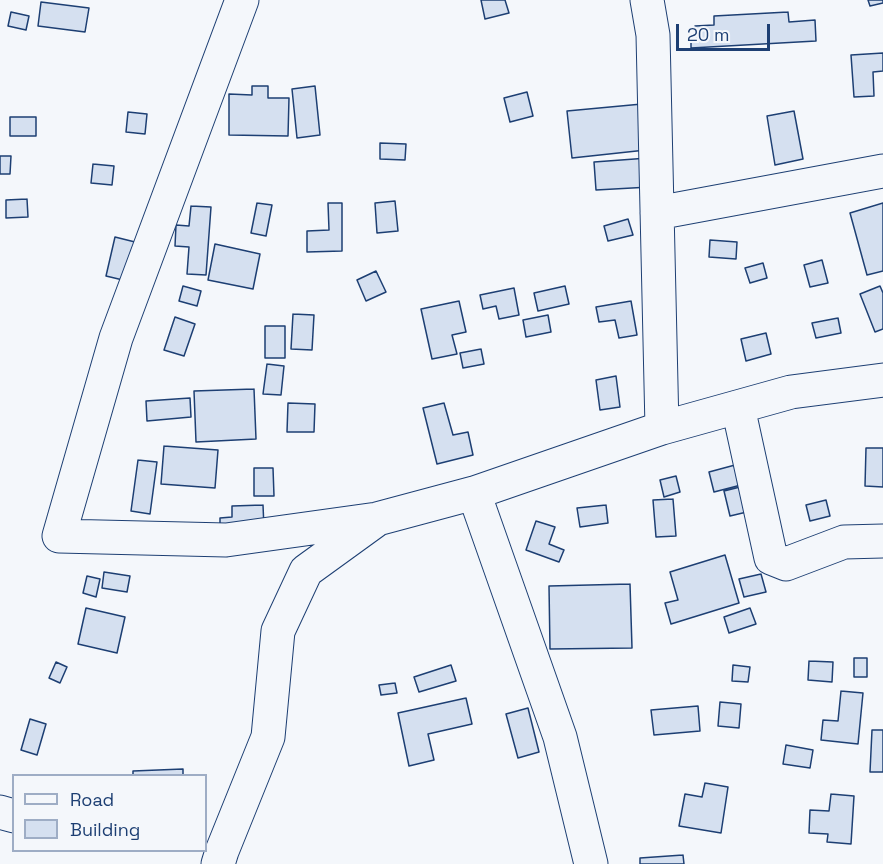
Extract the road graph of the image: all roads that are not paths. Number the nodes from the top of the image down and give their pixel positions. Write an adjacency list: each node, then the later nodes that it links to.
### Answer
1 (242, 0): 9 (street)
2 (647, 0): 4 (street)
3 (883, 171): 4 (street)
4 (657, 213): 7 (street)
5 (883, 380): 6 (street)
6 (738, 407): 7 (street); 10 (street)
7 (662, 428): 8 (street)
8 (474, 493): 9 (street); 12 (street)
9 (377, 519): 11 (street)
10 (883, 541)
11 (215, 855)
12 (591, 864)

